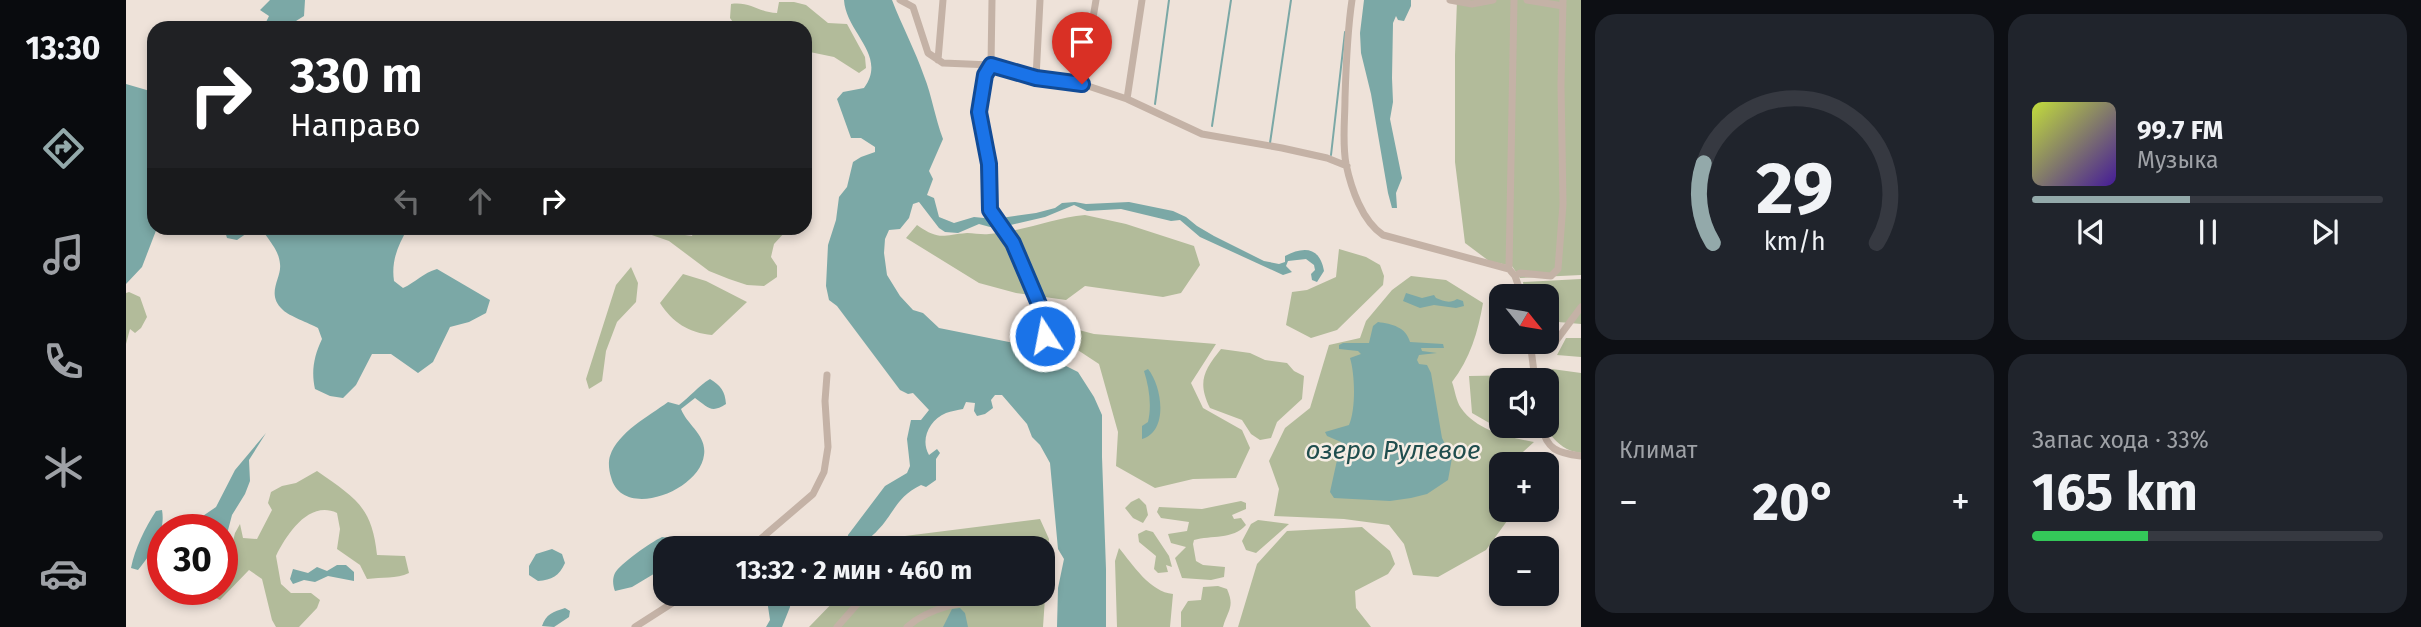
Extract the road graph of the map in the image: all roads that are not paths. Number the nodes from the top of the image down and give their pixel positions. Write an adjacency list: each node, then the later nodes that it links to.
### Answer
1 (900, 0): 13 (street)
2 (943, 0): 13 (street)
3 (992, 0): 14 (street)
4 (1040, 0): 15 (street)
5 (1096, 0): 16 (street)
6 (1142, 0): 17 (street)
7 (1352, 0): 18 (street)
8 (1450, 0): 9 (street)
9 (1493, 0)
10 (1514, 0): 19 (street)
11 (1527, 0): 12 (street)
12 (1563, 3): 20 (street)
13 (938, 60): 14 (street)
14 (991, 65): 15 (street); 23 (street)
15 (1036, 78): 16 (street)
16 (1082, 84): 17 (street)
17 (1127, 99): 18 (street)
18 (1347, 166): 19 (street)
19 (1509, 269): 20 (street)
20 (1515, 276): 21 (street)
21 (1518, 284)
22 (1581, 307): 24 (street)
23 (1045, 336)
24 (1559, 337)
25 (827, 375): 28 (street)
26 (1545, 438): 27 (street)
27 (1581, 456)
28 (764, 536)
29 (668, 606): 32 (street)
30 (856, 606): 33 (street)
31 (954, 606): 34 (street)
32 (635, 627)
33 (837, 627)
34 (907, 627)

